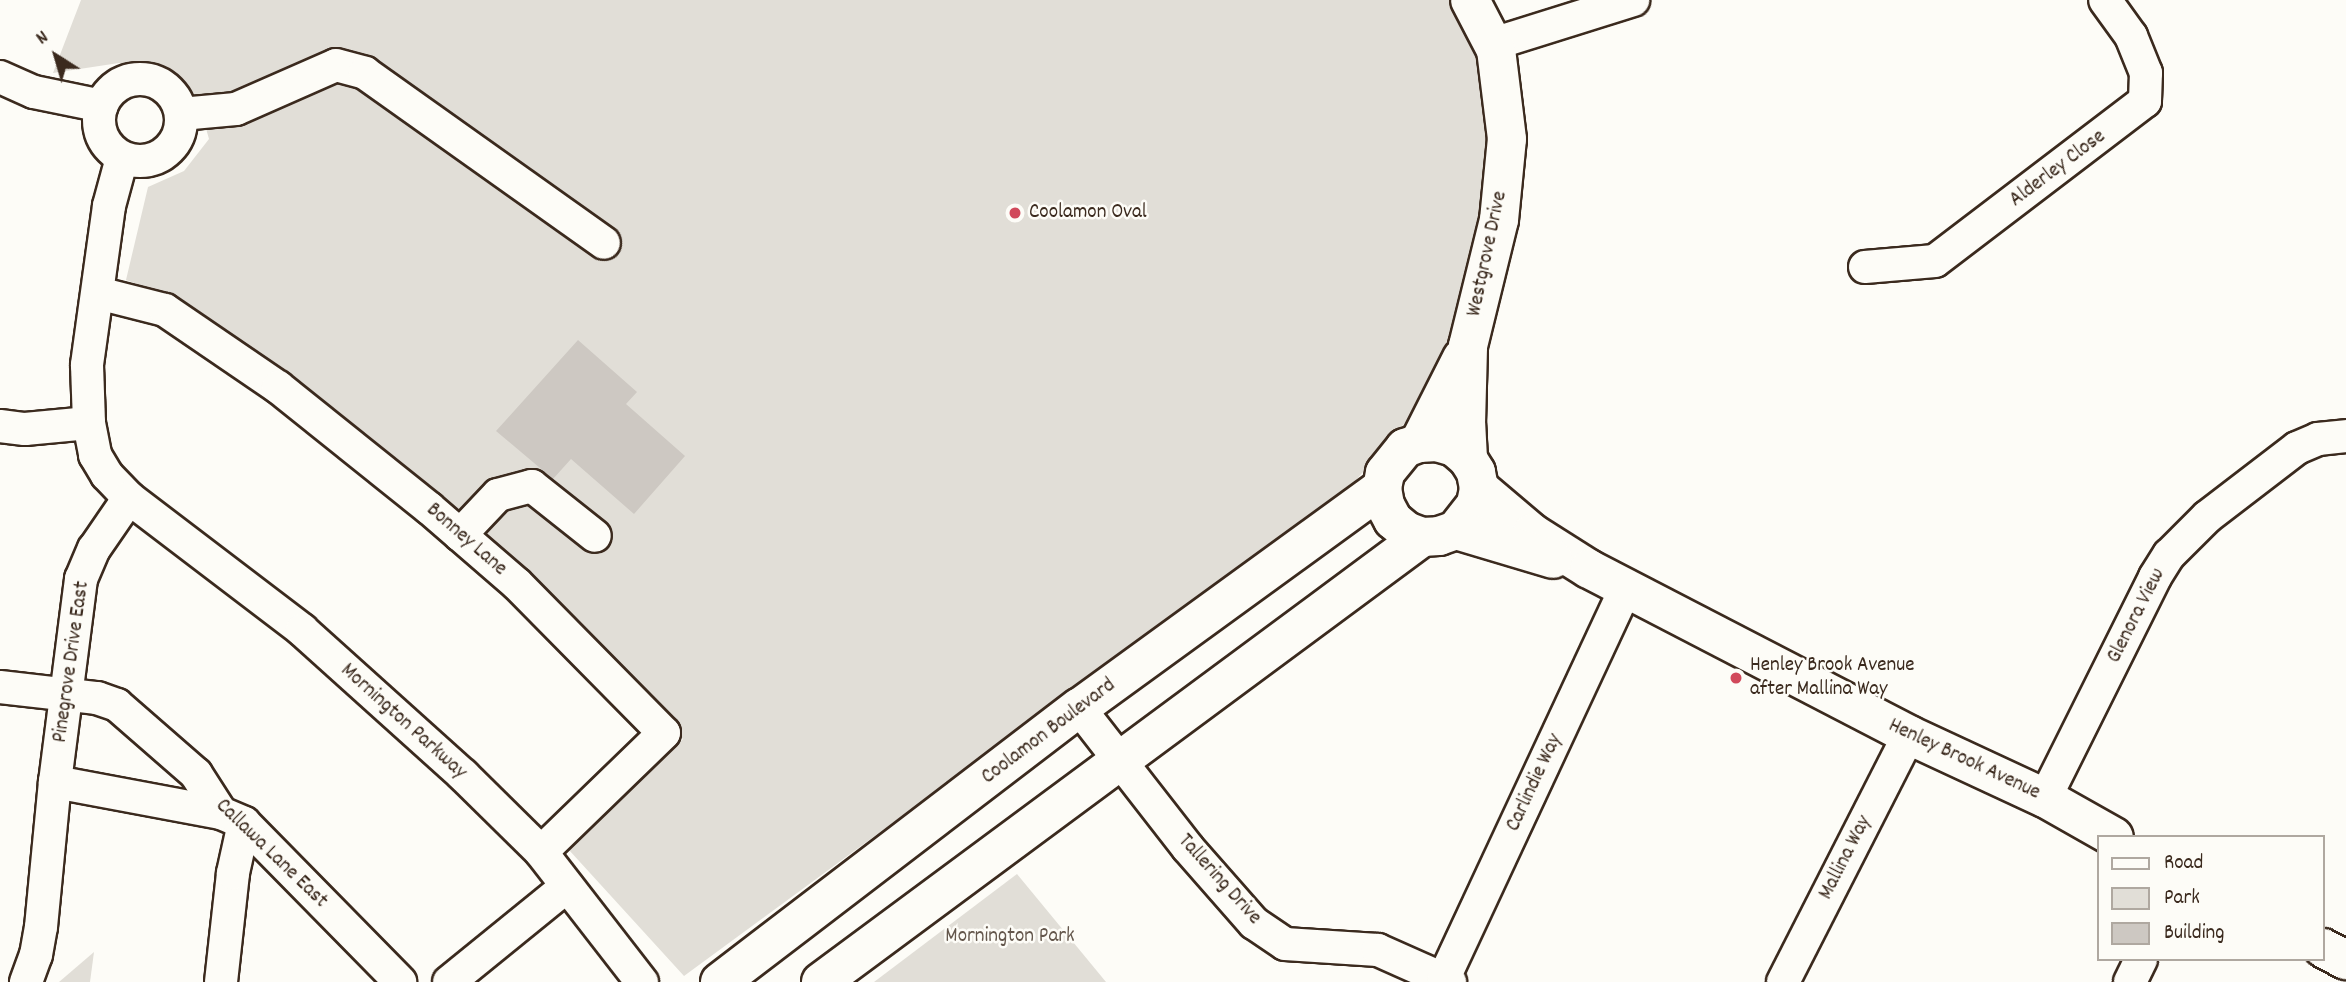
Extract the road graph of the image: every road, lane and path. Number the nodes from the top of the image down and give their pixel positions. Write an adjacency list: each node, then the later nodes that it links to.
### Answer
1 (1470, 0): 4 (street, Westgrove Drive)
2 (1633, 0): 4 (street)
3 (2105, 0): 10 (street, Alderley Close)
4 (1493, 44): 12 (street, Westgrove Drive)
5 (0, 77): 6 (street)
6 (102, 106): 7 (street); 8 (street)
7 (181, 114): 8 (street); 9 (street)
8 (122, 158): 11 (street)
9 (604, 243)
10 (1865, 267)
11 (98, 293): 13 (street); 21 (street, Bonney Lane)
12 (1468, 346): 16 (street, Westgrove Drive); 17 (street, Westgrove Drive)
13 (89, 423): 14 (street); 19 (street)
14 (0, 426)
15 (2346, 436): 31 (street, Glenora View)
16 (1419, 443): 17 (street); 18 (street)
17 (1473, 473): 20 (street); 23 (street, Henley Brook Avenue)
18 (1382, 488): 20 (street); 27 (street, Coolamon Boulevard)
19 (129, 498): 26 (street, Pinegrove Drive East); 34 (street, Mornington Parkway)
20 (1439, 533): 23 (street, Henley Brook Avenue); 29 (street)
21 (460, 535): 22 (street); 34 (street, Bonney Lane)
22 (595, 536)
23 (1588, 569): 24 (street, Henley Brook Avenue)
24 (1625, 589): 28 (street, Henley Brook Avenue); 41 (street, Carlindie Way)
25 (0, 687): 26 (street, Callawa Lane East)
26 (67, 695): 30 (street, Pinegrove Drive East); 32 (street, Callawa Lane East)
27 (1079, 708): 29 (street, Tallering Drive); 47 (street, Coolamon Boulevard)
28 (1909, 735): 31 (street, Henley Brook Avenue); 49 (street, Mallina Way)
29 (1120, 761): 41 (street, Tallering Drive); 48 (street)
30 (55, 782): 32 (street); 42 (street, Pinegrove Drive East)
31 (2045, 798): 33 (street, Henley Brook Avenue)
32 (232, 818): 43 (street); 44 (street, Callawa Lane East)
33 (2110, 835)
34 (541, 852): 35 (street, Mornington Parkway)
35 (567, 886): 45 (street); 46 (street, Mornington Parkway)
36 (2325, 939): 37 (street)
37 (2346, 944)
38 (2325, 949): 39 (street)
39 (2346, 960)
40 (2140, 961): 50 (street)
41 (1447, 980)
42 (26, 982)
43 (221, 982)
44 (400, 982)
45 (449, 982)
46 (642, 982)
47 (720, 982)
48 (821, 982)
49 (1783, 982)
50 (2130, 982)

